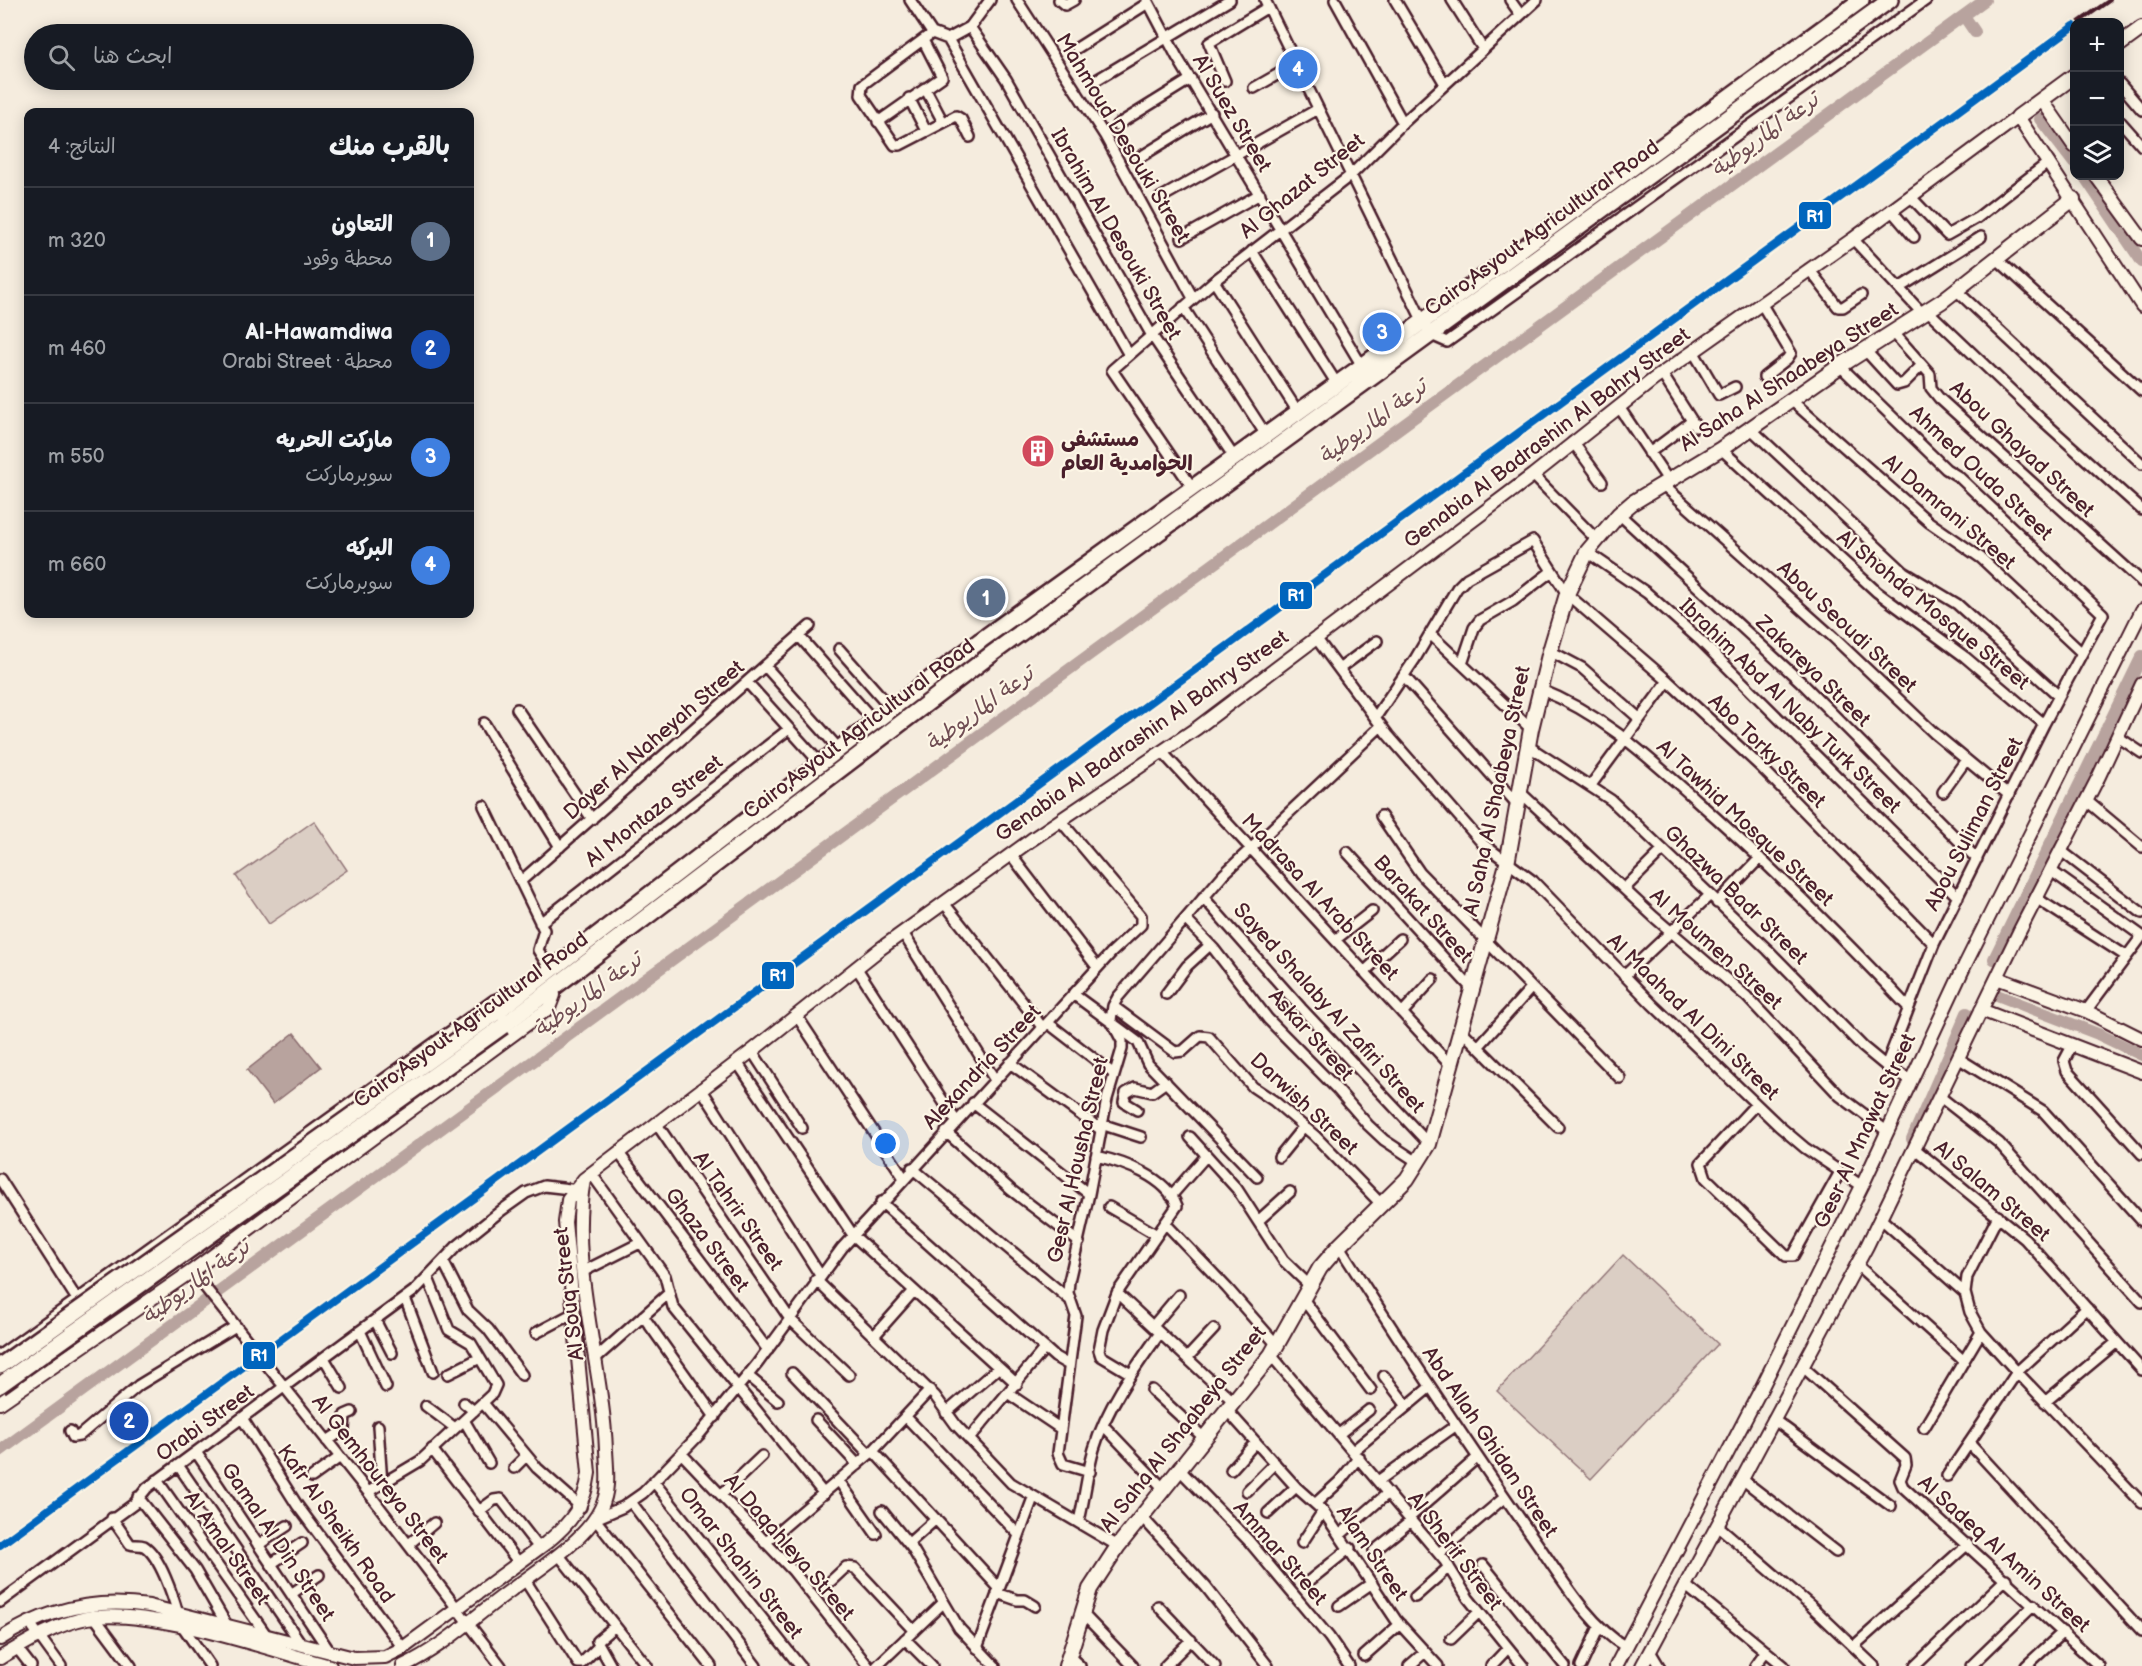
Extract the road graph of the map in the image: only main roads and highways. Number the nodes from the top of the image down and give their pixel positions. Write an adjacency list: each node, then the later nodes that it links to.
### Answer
1 (1890, 0): 8 (highway, Cairo,Asyout Agricultural Road)
2 (1853, 2): 8 (highway, Cairo,Asyout Agricultural Road)
3 (2140, 33): 4 (main road)
4 (2124, 42)
5 (2070, 79): 6 (main road, Genabia Al Badrashin Al Bahry Street)
6 (2018, 117)
7 (2073, 198): 11 (main road, Al Saha Al Shaabeya Street)
8 (499, 1020): 9 (highway, Cairo,Asyout Agricultural Road, bridge); 10 (highway, Cairo,Asyout Agricultural Road, bridge)
9 (0, 1366)
10 (0, 1384)
11 (1072, 1663)

